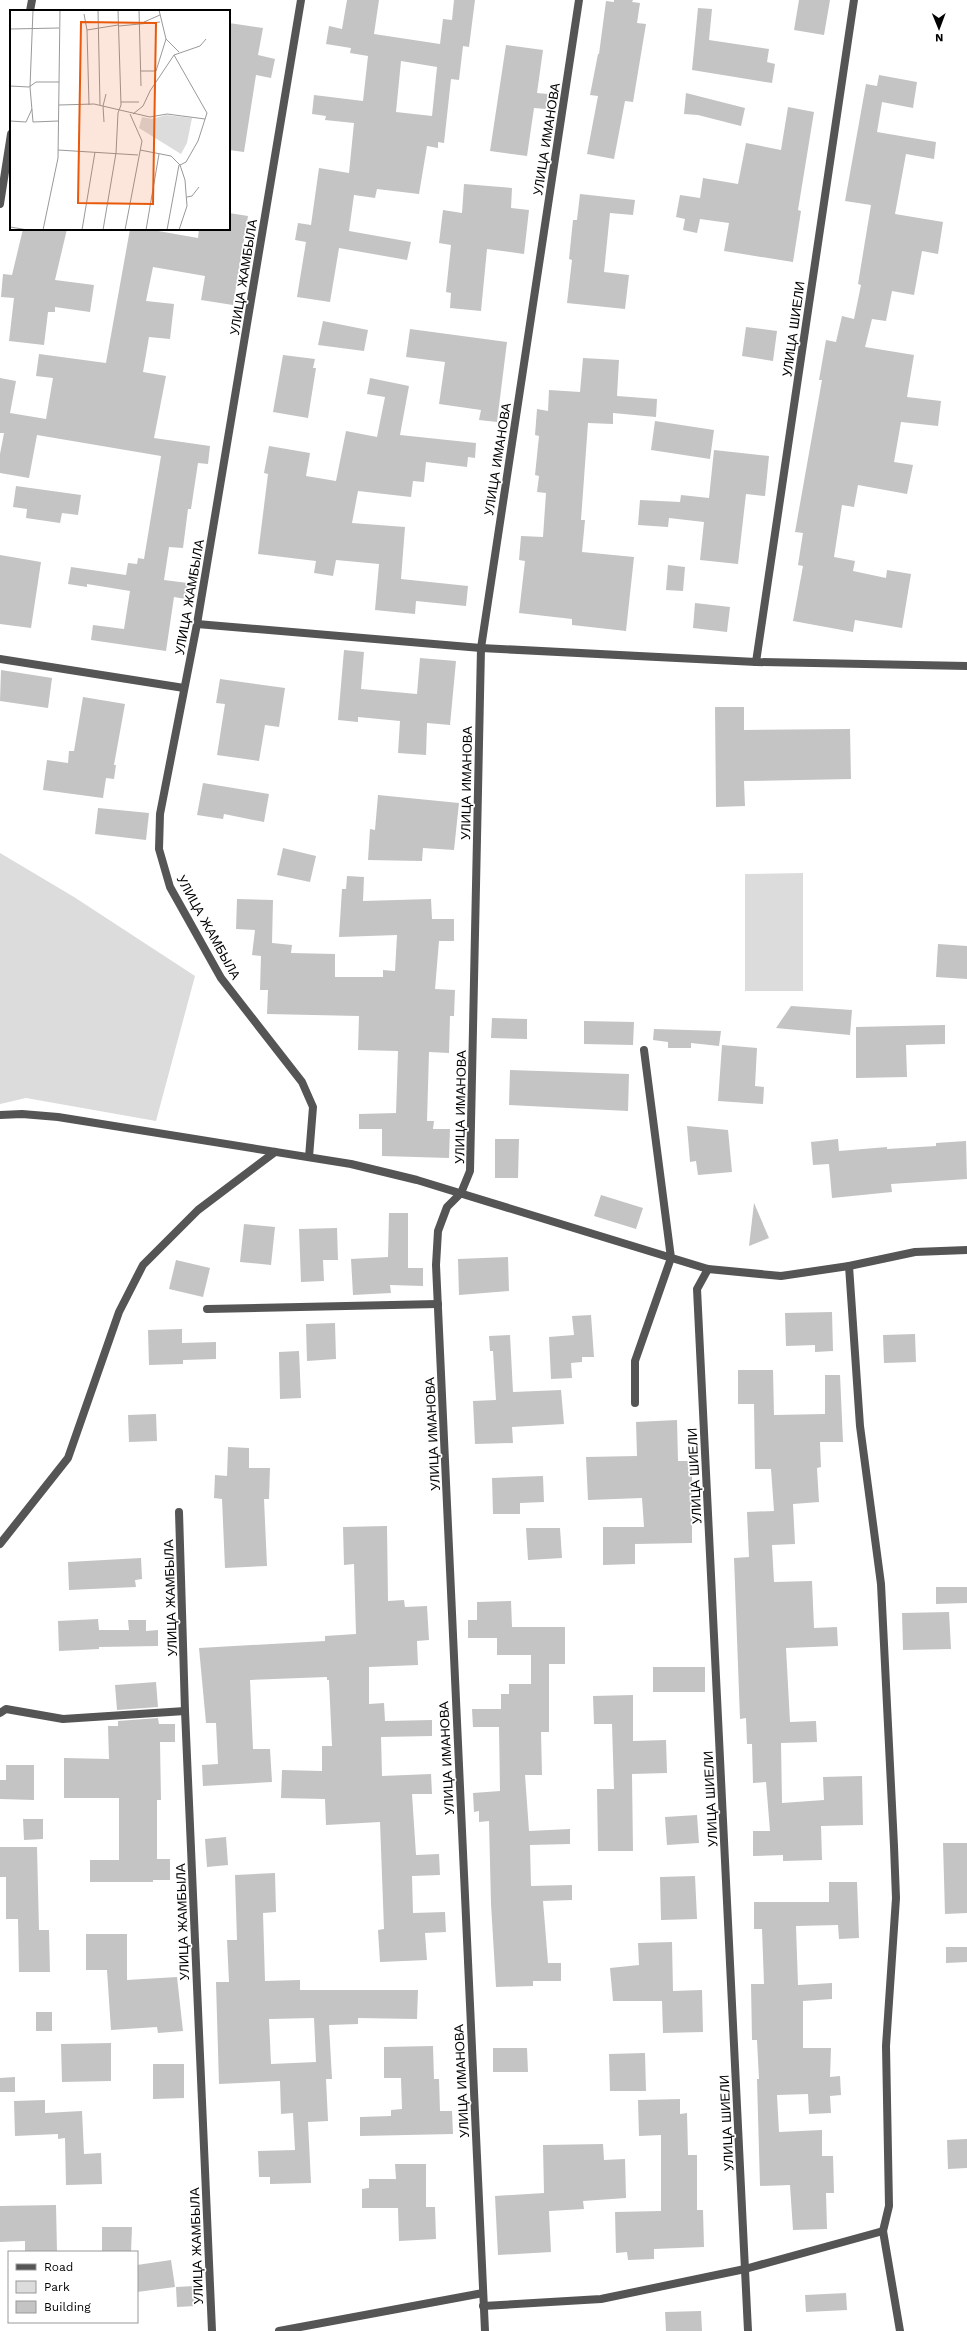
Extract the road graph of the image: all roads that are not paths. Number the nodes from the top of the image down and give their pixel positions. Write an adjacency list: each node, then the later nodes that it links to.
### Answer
1 (32, 0): 5 (street)
2 (301, 0): 8 (street, УЛИЦА ЖАМБЫЛА)
3 (579, 0): 9 (street, УЛИЦА ИМАНОВА)
4 (854, 0): 11 (street, УЛИЦА ШИЕЛИ)
5 (30, 10)
6 (10, 140): 7 (street)
7 (0, 204)
8 (197, 624): 9 (street); 13 (street, УЛИЦА ЖАМБЫЛА)
9 (481, 648): 11 (street); 18 (street, УЛИЦА ИМАНОВА)
10 (0, 659): 13 (street)
11 (756, 662): 12 (street)
12 (967, 666)
13 (184, 688): 17 (street, УЛИЦА ЖАМБЫЛА)
14 (644, 1050): 20 (street)
15 (0, 1115): 16 (street)
16 (275, 1152): 17 (street); 27 (street)
17 (309, 1157): 18 (street)
18 (460, 1193): 20 (street); 23 (street, УЛИЦА ИМАНОВА)
19 (967, 1250): 21 (street)
20 (671, 1258): 22 (street); 25 (street)
21 (849, 1266): 22 (street); 30 (street)
22 (708, 1269): 31 (street, УЛИЦА ШИЕЛИ)
23 (438, 1304): 24 (street); 32 (street, УЛИЦА ИМАНОВА)
24 (207, 1309)
25 (635, 1403)
26 (179, 1512): 28 (street, УЛИЦА ЖАМБЫЛА)
27 (0, 1544)
28 (185, 1711): 29 (street); 34 (street, УЛИЦА ЖАМБЫЛА)
29 (0, 1713)
30 (884, 2231): 31 (street); 38 (street)
31 (745, 2269): 33 (street); 37 (street, УЛИЦА ШИЕЛИ)
32 (483, 2293): 33 (street, УЛИЦА ИМАНОВА); 35 (street)
33 (483, 2306): 36 (street, УЛИЦА ИМАНОВА)
34 (212, 2331)
35 (279, 2331)
36 (484, 2331)
37 (748, 2331)
38 (900, 2331)

